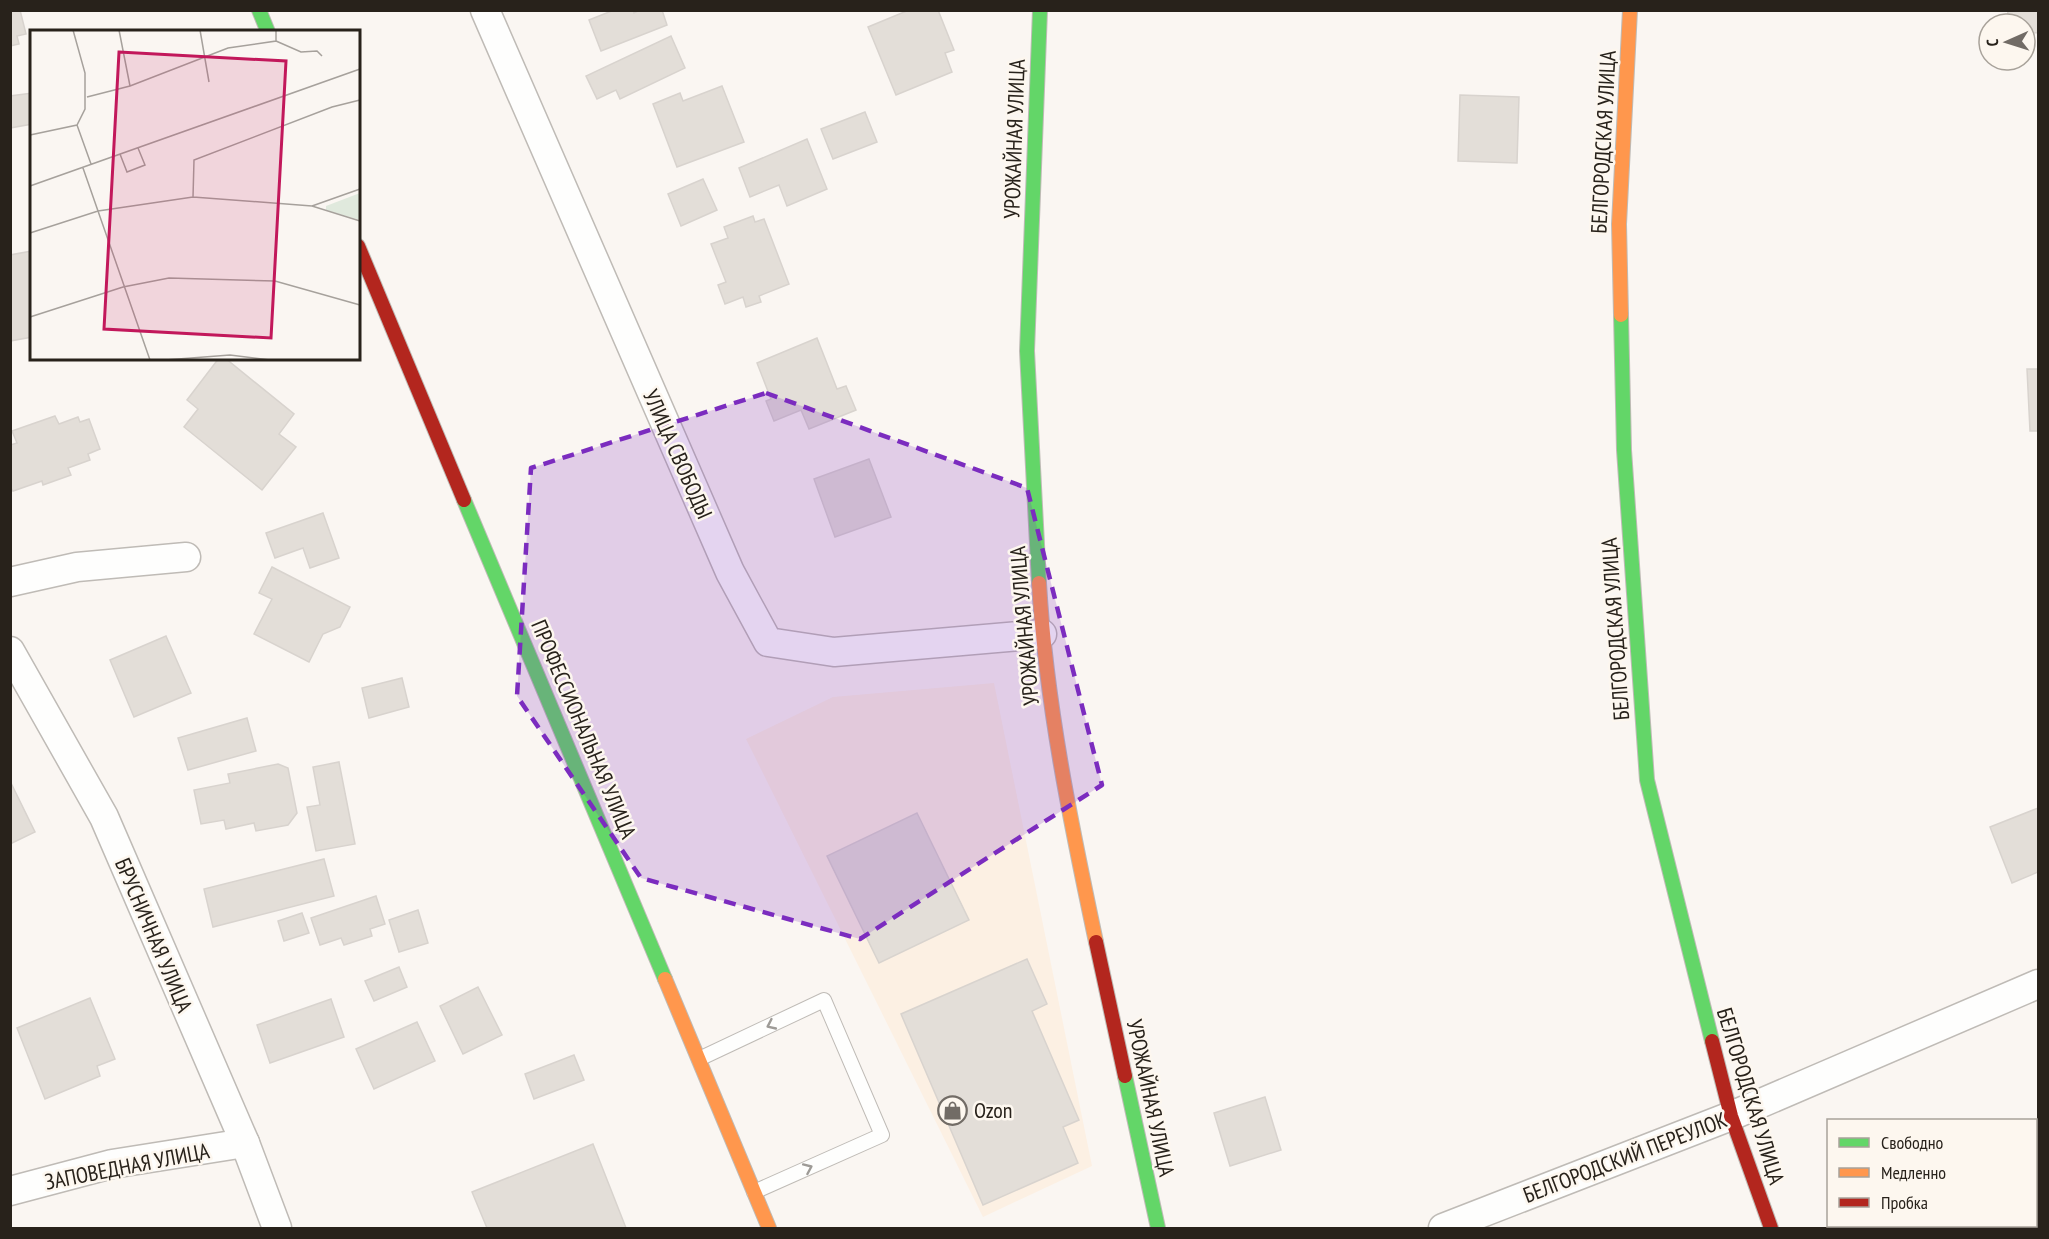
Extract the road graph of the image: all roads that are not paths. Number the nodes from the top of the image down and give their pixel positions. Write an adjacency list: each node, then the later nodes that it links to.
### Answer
1 (260, 10): 5 (street)
2 (485, 10): 9 (street, УЛИЦА СВОБОДЫ)
3 (1040, 10): 9 (street, УРОЖАЙНАЯ УЛИЦА)
4 (1630, 10): 13 (street, БЕЛГОРОДСКАЯ УЛИЦА)
5 (267, 30)
6 (360, 251): 12 (street, ПРОФЕССИОНАЛЬНАЯ УЛИЦА)
7 (186, 557): 8 (street)
8 (10, 582)
9 (1042, 634): 19 (street, УРОЖАЙНАЯ УЛИЦА)
10 (10, 651): 14 (street, БРУСНИЧНАЯ УЛИЦА)
11 (2038, 984): 13 (street, БЕЛГОРОДСКИЙ ПЕРЕУЛОК)
12 (699, 1059): 16 (street, ПРОФЕССИОНАЛЬНАЯ УЛИЦА); 16 (lane, one-way to 12)
13 (1731, 1116): 20 (street, БЕЛГОРОДСКИЙ ПЕРЕУЛОК); 21 (street, БЕЛГОРОДСКАЯ УЛИЦА)
14 (245, 1143): 15 (street, ЗАПОВЕДНАЯ УЛИЦА); 17 (street, БРУСНИЧНАЯ УЛИЦА)
15 (10, 1191)
16 (754, 1192): 18 (street, ПРОФЕССИОНАЛЬНАЯ УЛИЦА)
17 (277, 1228)
18 (769, 1228)
19 (1158, 1228)
20 (1443, 1228)
21 (1771, 1228)

